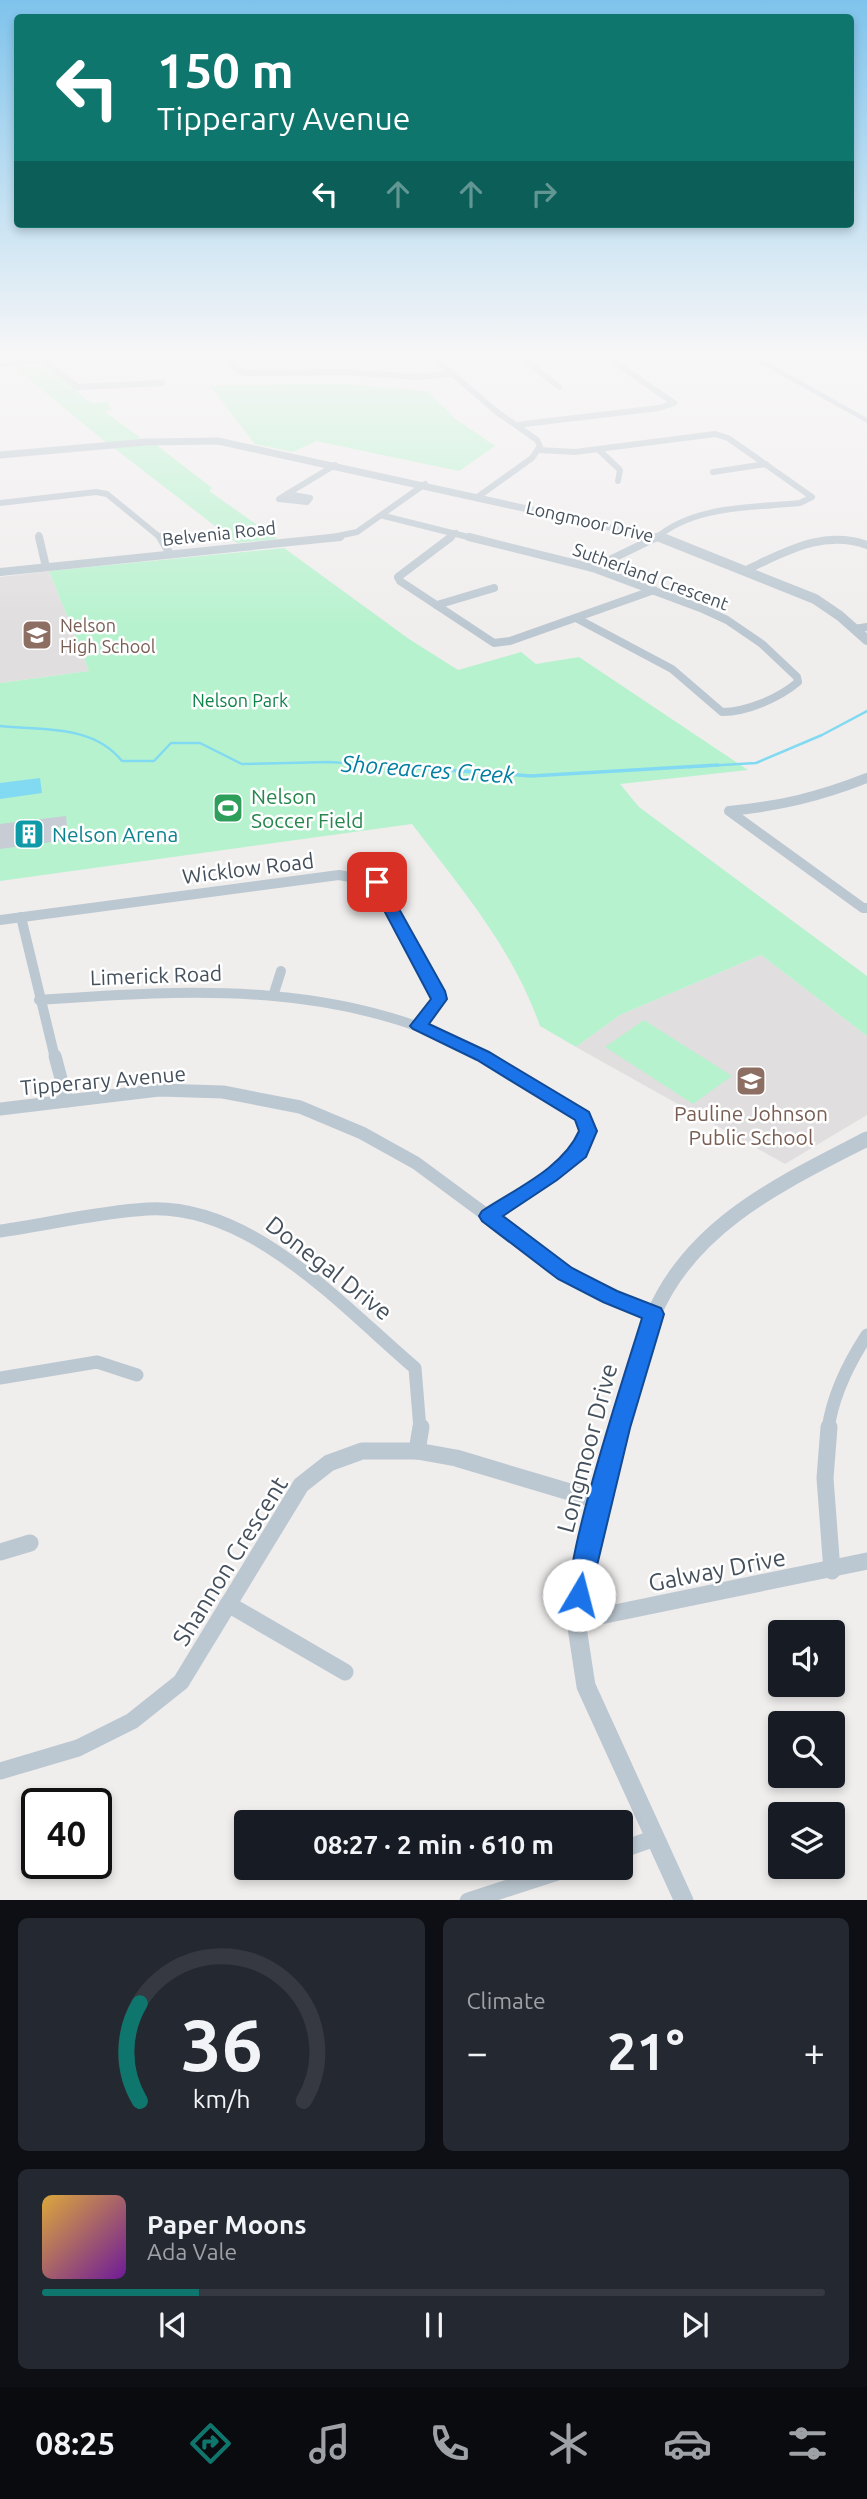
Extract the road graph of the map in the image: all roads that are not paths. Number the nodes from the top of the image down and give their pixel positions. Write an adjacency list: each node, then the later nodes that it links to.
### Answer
1 (87, 448): 7 (street, Longmoor Drive)
2 (251, 448): 9 (street, Longmoor Drive)
3 (616, 448): 6 (street)
4 (742, 448): 8 (street)
5 (539, 450): 6 (street); 14 (street)
6 (599, 450): 11 (street)
7 (0, 455)
8 (766, 464): 10 (street); 19 (street)
9 (335, 465): 12 (street, Longmoor Drive); 13 (street)
10 (713, 472)
11 (618, 481)
12 (425, 484): 14 (street, Longmoor Drive); 16 (street, Belvenia Road)
13 (286, 494)
14 (480, 496): 19 (street, Longmoor Drive)
15 (0, 503): 21 (street)
16 (384, 516): 17 (street, Sutherland Crescent); 21 (street, Belvenia Road)
17 (456, 533): 23 (street, Sutherland Crescent); 28 (street)
18 (39, 536): 22 (street)
19 (657, 536): 23 (street); 24 (street, Longmoor Drive)
20 (867, 545): 24 (street)
21 (170, 554): 22 (street, Belvenia Road)
22 (46, 567): 25 (street, Belvenia Road)
23 (593, 568): 27 (street, Sutherland Crescent)
24 (746, 570): 31 (street, Longmoor Drive)
25 (0, 572)
26 (494, 588): 28 (street)
27 (654, 590): 29 (street); 29 (street, Sutherland Crescent)
28 (437, 605): 29 (street)
29 (576, 618)
30 (867, 627): 31 (street)
31 (855, 629): 32 (street, Longmoor Drive)
32 (867, 640)
33 (862, 780): 34 (street); 35 (street)
34 (867, 787)
35 (867, 908)
36 (21, 917): 37 (street, Wicklow Road); 40 (street); 41 (street, Wicklow Road)
37 (0, 920)
38 (281, 971): 39 (street)
39 (274, 993): 40 (street, Limerick Road); 41 (street, Limerick Road)
40 (39, 1000): 42 (street)
41 (419, 1026): 45 (street, Limerick Road)
42 (67, 1101): 43 (street, Tipperary Avenue); 45 (street, Tipperary Avenue)
43 (0, 1109)
44 (867, 1139): 47 (street, Longmoor Drive)
45 (489, 1216): 47 (street, Tipperary Avenue)
46 (0, 1231): 51 (street, Donegal Drive)
47 (654, 1314): 52 (street, Longmoor Drive)
48 (867, 1335): 56 (street)
49 (137, 1375): 50 (street)
50 (0, 1378)
51 (417, 1451): 52 (street, Shannon Crescent); 57 (street, Shannon Crescent)
52 (600, 1501): 58 (street, Longmoor Drive)
53 (30, 1543): 54 (street)
54 (0, 1552)
55 (867, 1561): 56 (street, Galway Drive)
56 (832, 1571): 58 (street, Galway Drive)
57 (228, 1604): 59 (street); 60 (street, Shannon Crescent)
58 (576, 1621): 61 (street, Longmoor Drive)
59 (345, 1672)
60 (0, 1771)
61 (655, 1838): 62 (street); 65 (street, Longmoor Drive)
62 (633, 1846)
63 (532, 1880): 64 (street)
64 (468, 1900)
65 (684, 1900)

